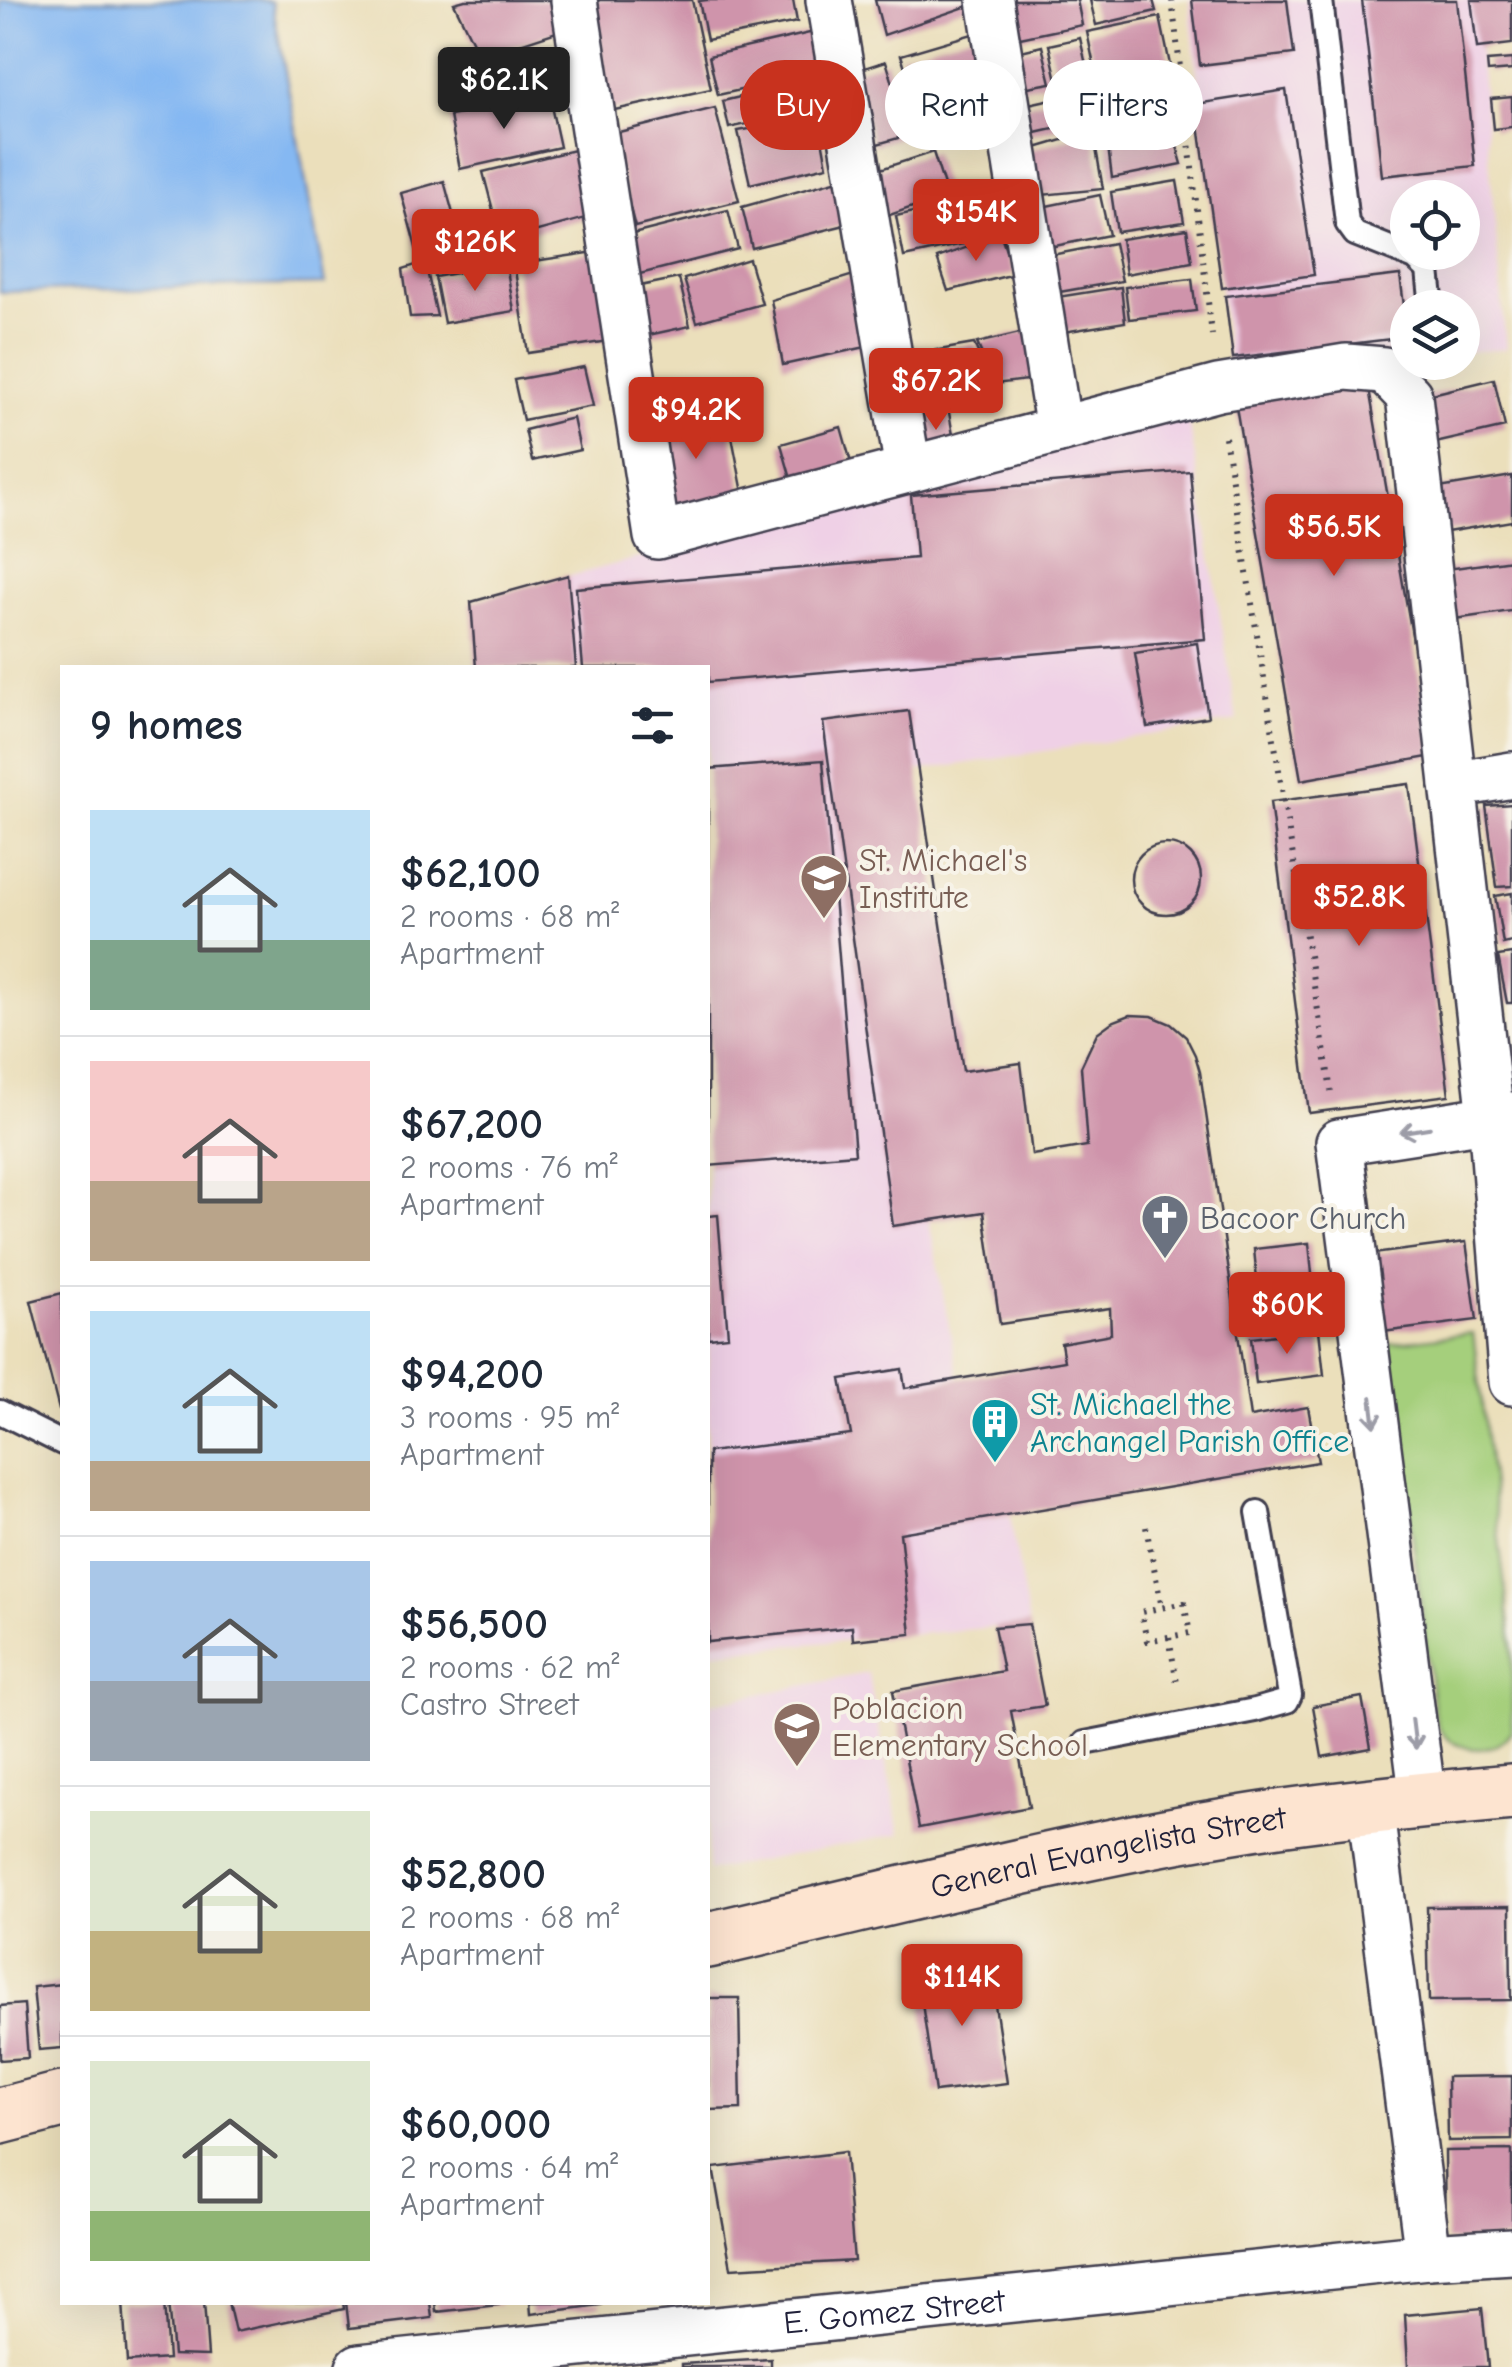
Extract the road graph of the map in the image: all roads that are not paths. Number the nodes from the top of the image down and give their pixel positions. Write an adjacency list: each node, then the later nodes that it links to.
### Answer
1 (574, 0): 9 (street)
2 (829, 0): 9 (street)
3 (990, 0): 8 (street)
4 (1321, 0): 5 (lane)
5 (1430, 290)
6 (1390, 367): 8 (street)
7 (1403, 380): 11 (street)
8 (1059, 430): 9 (street)
9 (908, 469)
10 (1512, 775): 11 (street)
11 (1453, 785): 12 (street)
12 (1501, 1117): 13 (street); 19 (street, one-way to 19)
13 (1512, 1382)
14 (0, 1412): 15 (lane)
15 (60, 1442)
16 (1258, 1512): 17 (lane)
17 (1085, 1742)
18 (1512, 1792): 19 (main road, General Evangelista Street)
19 (1397, 1803): 20 (main road, General Evangelista Street); 24 (street)
20 (710, 1940)
21 (60, 2101): 22 (main road)
22 (0, 2116)
23 (1512, 2251): 24 (street, E. Gomez Street)
24 (1428, 2256): 25 (street, E. Gomez Street)
25 (358, 2367)

